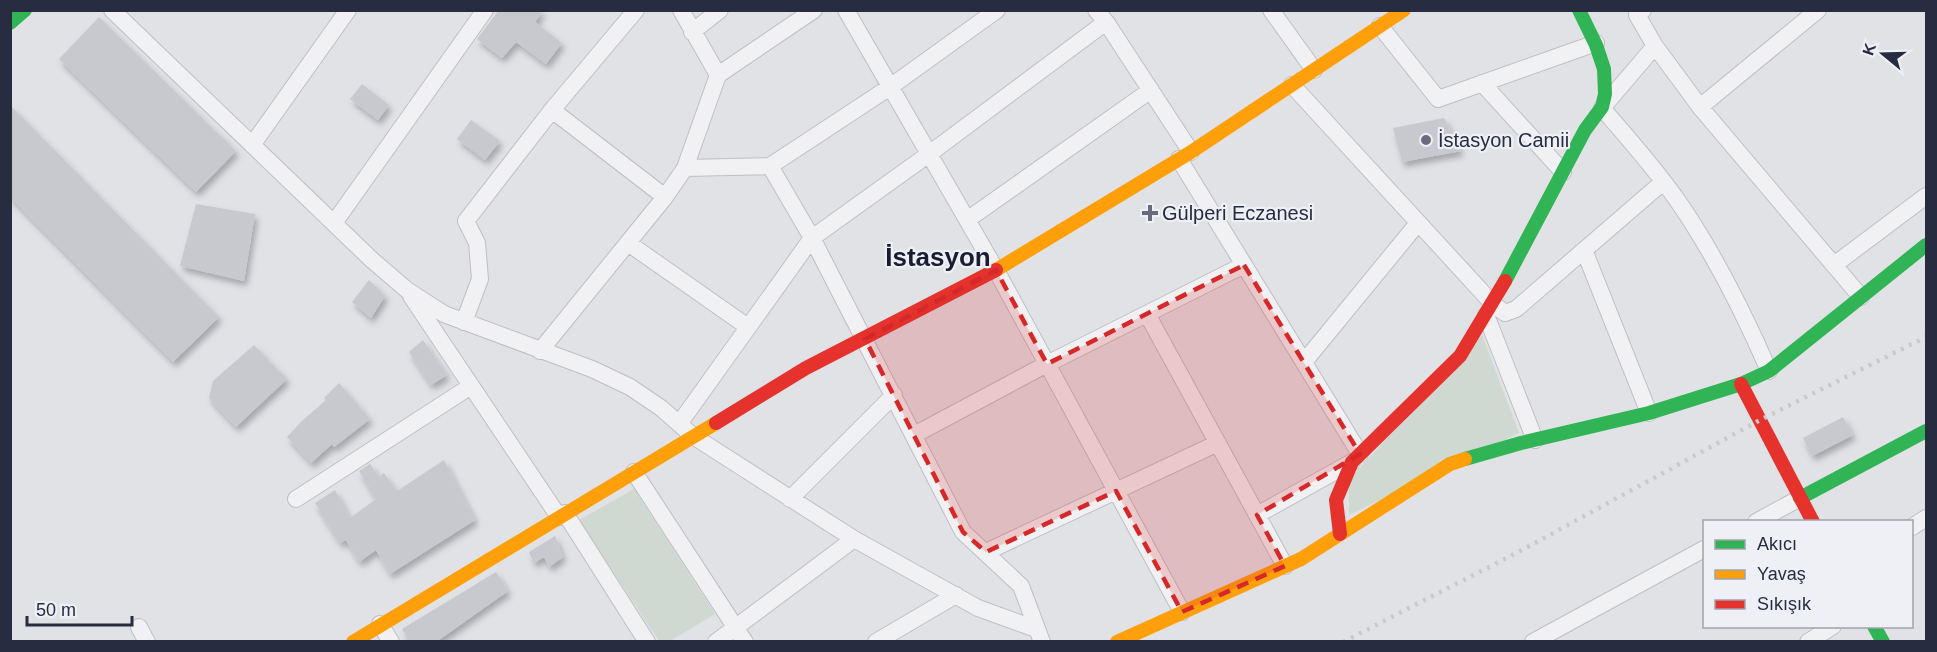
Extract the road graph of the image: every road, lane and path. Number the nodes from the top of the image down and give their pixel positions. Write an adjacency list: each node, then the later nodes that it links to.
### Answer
1 (25, 10): 17 (main road)
2 (111, 10): 31 (street)
3 (348, 10): 31 (street)
4 (485, 10): 41 (street)
5 (636, 10): 30 (street)
6 (681, 10): 19 (street)
7 (720, 10): 19 (street)
8 (814, 10): 23 (street)
9 (996, 10): 26 (street)
10 (1271, 10): 22 (street)
11 (1404, 10): 18 (main road)
12 (1579, 10): 20 (main road)
13 (1818, 10): 28 (street)
14 (849, 12): 26 (street)
15 (1638, 12): 21 (street)
16 (1101, 16): 27 (street); 32 (street)
17 (10, 23)
18 (1380, 26): 22 (main road); 24 (street)
19 (692, 32): 23 (street)
20 (1596, 43): 24 (street); 29 (main road)
21 (1655, 46): 28 (street); 29 (street)
22 (1314, 70): 25 (main road)
23 (718, 75): 35 (street)
24 (1482, 83): 36 (street)
25 (1292, 85): 33 (main road); 42 (street)
26 (890, 87): 32 (street); 34 (street)
27 (1150, 90): 33 (street); 40 (street)
28 (1700, 107): 48 (street)
29 (1602, 108): 36 (main road); 37 (street)
30 (552, 111): 39 (street); 54 (street)
31 (252, 145): 41 (street)
32 (929, 154): 40 (street); 43 (street)
33 (1185, 156): 47 (street); 49 (main road)
34 (770, 166): 35 (street); 43 (street)
35 (685, 168): 39 (street)
36 (1563, 172): 52 (main road)
37 (1663, 182): 46 (street); 60 (street)
38 (1926, 196): 48 (street)
39 (664, 197): 44 (street)
40 (967, 220): 49 (street)
41 (334, 223): 50 (street)
42 (1418, 223): 52 (street); 58 (street)
43 (812, 238): 55 (street); 56 (street)
44 (627, 243): 55 (street); 57 (street)
45 (1926, 245): 51 (main road)
46 (1584, 250): 52 (street); 64 (street)
47 (1244, 265): 53 (street); 58 (street)
48 (1834, 265): 51 (street)
49 (996, 270): 56 (main road); 59 (street)
50 (407, 290): 54 (street); 62 (street)
51 (1861, 297): 60 (main road)
52 (1489, 309): 69 (street); 71 (main road)
53 (1147, 314): 59 (street); 70 (street)
54 (464, 322): 57 (street)
55 (748, 327): 65 (street)
56 (865, 339): 63 (street); 68 (main road)
57 (540, 351): 65 (street)
58 (1304, 362): 71 (street)
59 (1047, 364): 67 (street); 73 (street)
60 (1770, 371): 61 (main road)
61 (1741, 384): 64 (main road); 74 (main road)
62 (471, 386): 75 (street); 77 (street)
63 (894, 395): 67 (street); 76 (street)
64 (1649, 413): 69 (main road)
65 (679, 424): 68 (street)
66 (1926, 431): 74 (main road)
67 (914, 435): 86 (street)
68 (693, 436): 72 (main road); 76 (street)
69 (1535, 440): 83 (main road)
70 (1218, 443): 73 (street); 78 (street)
71 (1356, 458): 78 (street); 83 (main road)
72 (634, 472): 77 (main road); 93 (street)
73 (1116, 491): 86 (street); 89 (street)
74 (1800, 498): 80 (street); 81 (main road)
75 (296, 499)
76 (790, 499): 84 (street)
77 (562, 515): 90 (main road); 97 (street)
78 (1257, 515): 87 (street)
79 (1926, 518): 82 (street)
80 (1760, 520)
81 (1812, 520)
82 (1913, 526)
83 (1340, 534): 87 (main road)
84 (854, 540): 88 (street); 93 (street)
85 (1703, 550): 101 (street)
86 (986, 552): 94 (street)
87 (1285, 566): 89 (main road)
88 (956, 595): 94 (street); 99 (street)
89 (1182, 612): 100 (main road)
90 (380, 624): 95 (main road); 96 (street)
91 (1831, 628): 102 (street)
92 (1875, 628): 103 (main road)
93 (740, 635): 98 (street)
94 (1039, 635)
95 (353, 642)
96 (391, 642)
97 (647, 642)
98 (716, 642)
99 (876, 642)
100 (1117, 642)
101 (1533, 642)
102 (1808, 642)
103 (1883, 642)

